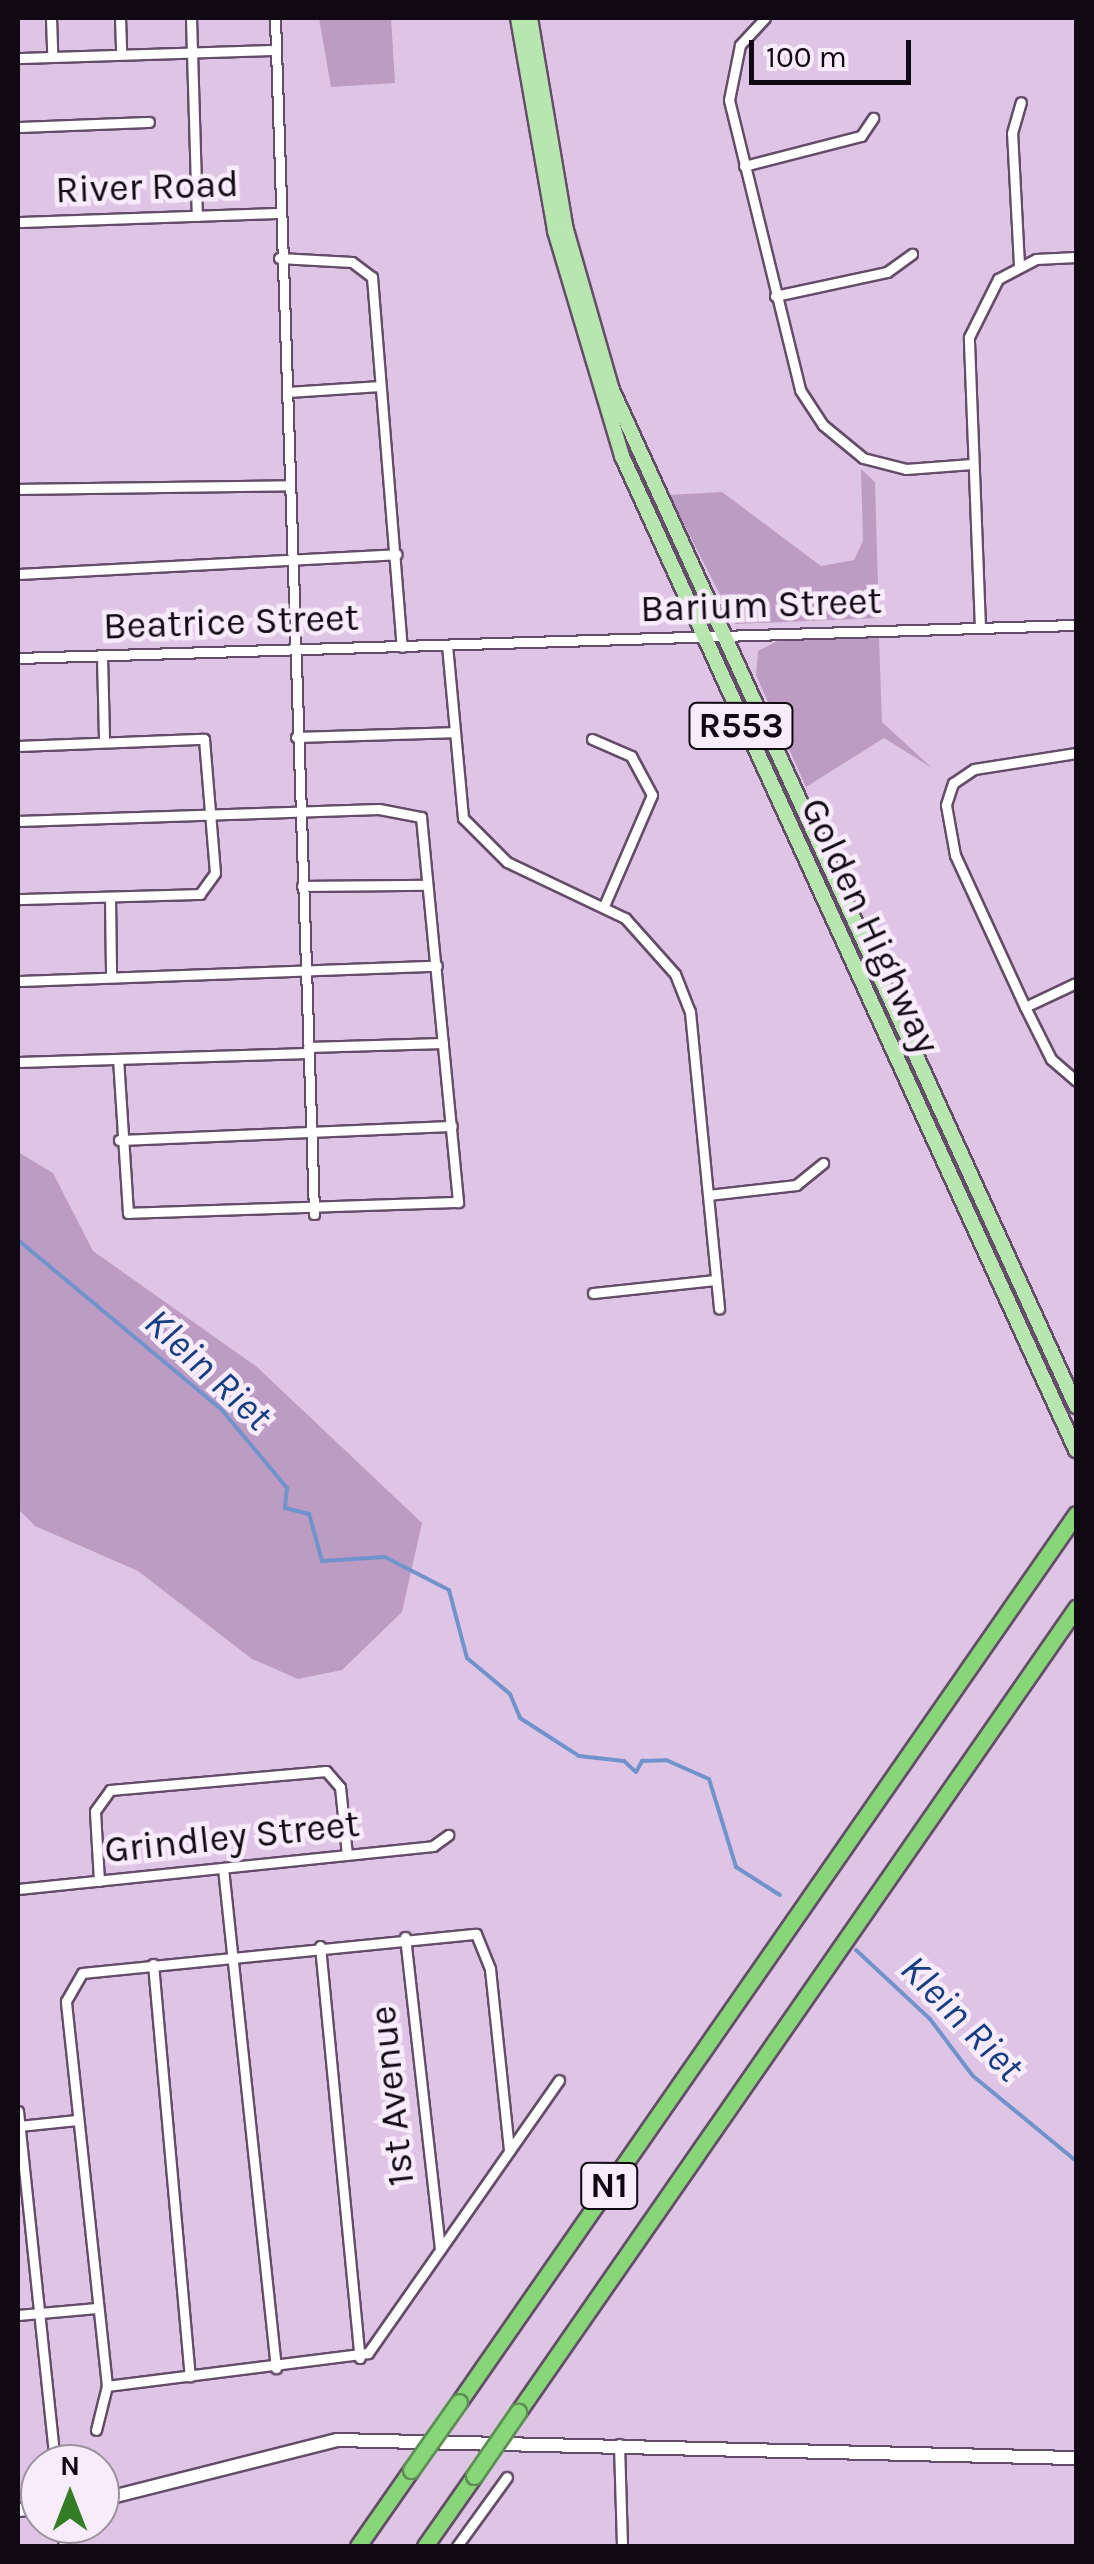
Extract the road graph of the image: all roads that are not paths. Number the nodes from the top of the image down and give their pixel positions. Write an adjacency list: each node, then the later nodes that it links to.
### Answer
1 (51, 18): 11 (street)
2 (120, 18): 10 (street)
3 (191, 18): 9 (street)
4 (275, 18): 8 (street)
5 (518, 18): 36 (main road, Golden Highway / R553)
6 (530, 18): 37 (main road, Golden Highway / R553)
7 (765, 18): 17 (street)
8 (276, 50): 9 (street); 18 (street)
9 (192, 51): 10 (street); 19 (street)
10 (121, 52): 11 (street)
11 (52, 56): 12 (street)
12 (18, 58)
13 (1021, 102): 24 (street)
14 (873, 118): 17 (street)
15 (150, 122): 16 (street)
16 (18, 128)
17 (744, 166): 25 (street)
18 (279, 213): 19 (street, River Road); 23 (street)
19 (198, 216): 20 (street, River Road)
20 (18, 222)
21 (912, 254): 25 (street)
22 (1076, 257): 24 (street)
23 (279, 258): 26 (street); 27 (street)
24 (1019, 265): 28 (street)
25 (775, 296): 28 (street)
26 (380, 386): 27 (street); 31 (street)
27 (288, 392): 29 (street)
28 (972, 464): 35 (street)
29 (290, 486): 30 (street); 32 (street)
30 (18, 490)
31 (396, 554): 32 (street); 39 (street)
32 (290, 561): 33 (street); 40 (street)
33 (18, 574)
34 (1076, 625): 35 (street, Barium Street)
35 (980, 628): 37 (street, Barium Street)
36 (699, 636): 37 (street, Barium Street); 38 (street, Barium Street); 78 (main road, Golden Highway / R553)
37 (728, 638): 77 (main road, Golden Highway / R553)
38 (447, 646): 39 (street, Beatrice Street); 43 (street)
39 (402, 647): 40 (street, Beatrice Street)
40 (293, 650): 41 (street, Beatrice Street); 44 (street)
41 (102, 656): 42 (street, Beatrice Street); 46 (street)
42 (18, 658)
43 (451, 732): 44 (street); 56 (street)
44 (296, 737): 49 (street)
45 (592, 739): 56 (street)
46 (104, 740): 47 (street); 50 (street)
47 (18, 746)
48 (1076, 753): 62 (street)
49 (299, 814): 50 (street); 52 (street); 53 (street)
50 (215, 816): 51 (street); 54 (street)
51 (18, 820)
52 (427, 885): 53 (street); 57 (street)
53 (302, 886): 58 (street)
54 (110, 898): 55 (street); 59 (street)
55 (18, 900)
56 (604, 906): 72 (street)
57 (437, 966): 58 (street); 63 (street)
58 (305, 968): 59 (street); 64 (street)
59 (111, 974): 60 (street)
60 (18, 981)
61 (1076, 982): 62 (street)
62 (1025, 1007): 67 (street)
63 (443, 1043): 64 (street); 68 (street)
64 (308, 1050): 65 (street); 69 (street)
65 (118, 1060): 66 (street); 70 (street)
66 (18, 1062)
67 (1076, 1081)
68 (452, 1126): 69 (street); 73 (street)
69 (311, 1133): 70 (street); 73 (street)
70 (119, 1140): 73 (street)
71 (824, 1163): 72 (street)
72 (708, 1195): 74 (street)
73 (314, 1214)
74 (715, 1280): 75 (street); 76 (street)
75 (593, 1293)
76 (720, 1310)
77 (1075, 1402)
78 (1076, 1450)
79 (1076, 1514): 109 (highway, N1, bridge)
80 (1076, 1608): 110 (highway, N1, bridge)
81 (448, 1835): 82 (street, Grindley Street)
82 (347, 1855): 83 (street, Grindley Street); 84 (street)
83 (224, 1868): 84 (street, Grindley Street); 88 (street)
84 (98, 1881): 85 (street, Grindley Street)
85 (18, 1889)
86 (405, 1937): 87 (street); 94 (street); 95 (street, 1st Avenue)
87 (320, 1946): 88 (street); 99 (street)
88 (233, 1955): 89 (street); 100 (street)
89 (153, 1964): 92 (street); 101 (street)
90 (559, 2080): 94 (street)
91 (18, 2111): 93 (street)
92 (77, 2120): 93 (street); 96 (street)
93 (19, 2126): 97 (street)
94 (509, 2151): 95 (street)
95 (440, 2248): 99 (street)
96 (96, 2308): 97 (street); 102 (street)
97 (33, 2314): 98 (street); 104 (street)
98 (18, 2316)
99 (360, 2358): 100 (street)
100 (276, 2368): 101 (street)
101 (190, 2376): 102 (street)
102 (108, 2386): 103 (street)
103 (96, 2430)
104 (52, 2444)
105 (619, 2444): 106 (street); 108 (street); 112 (street)
106 (1076, 2458)
107 (508, 2477): 111 (street)
108 (120, 2495)
109 (358, 2546)
110 (425, 2546)
111 (457, 2546)
112 (622, 2546)

